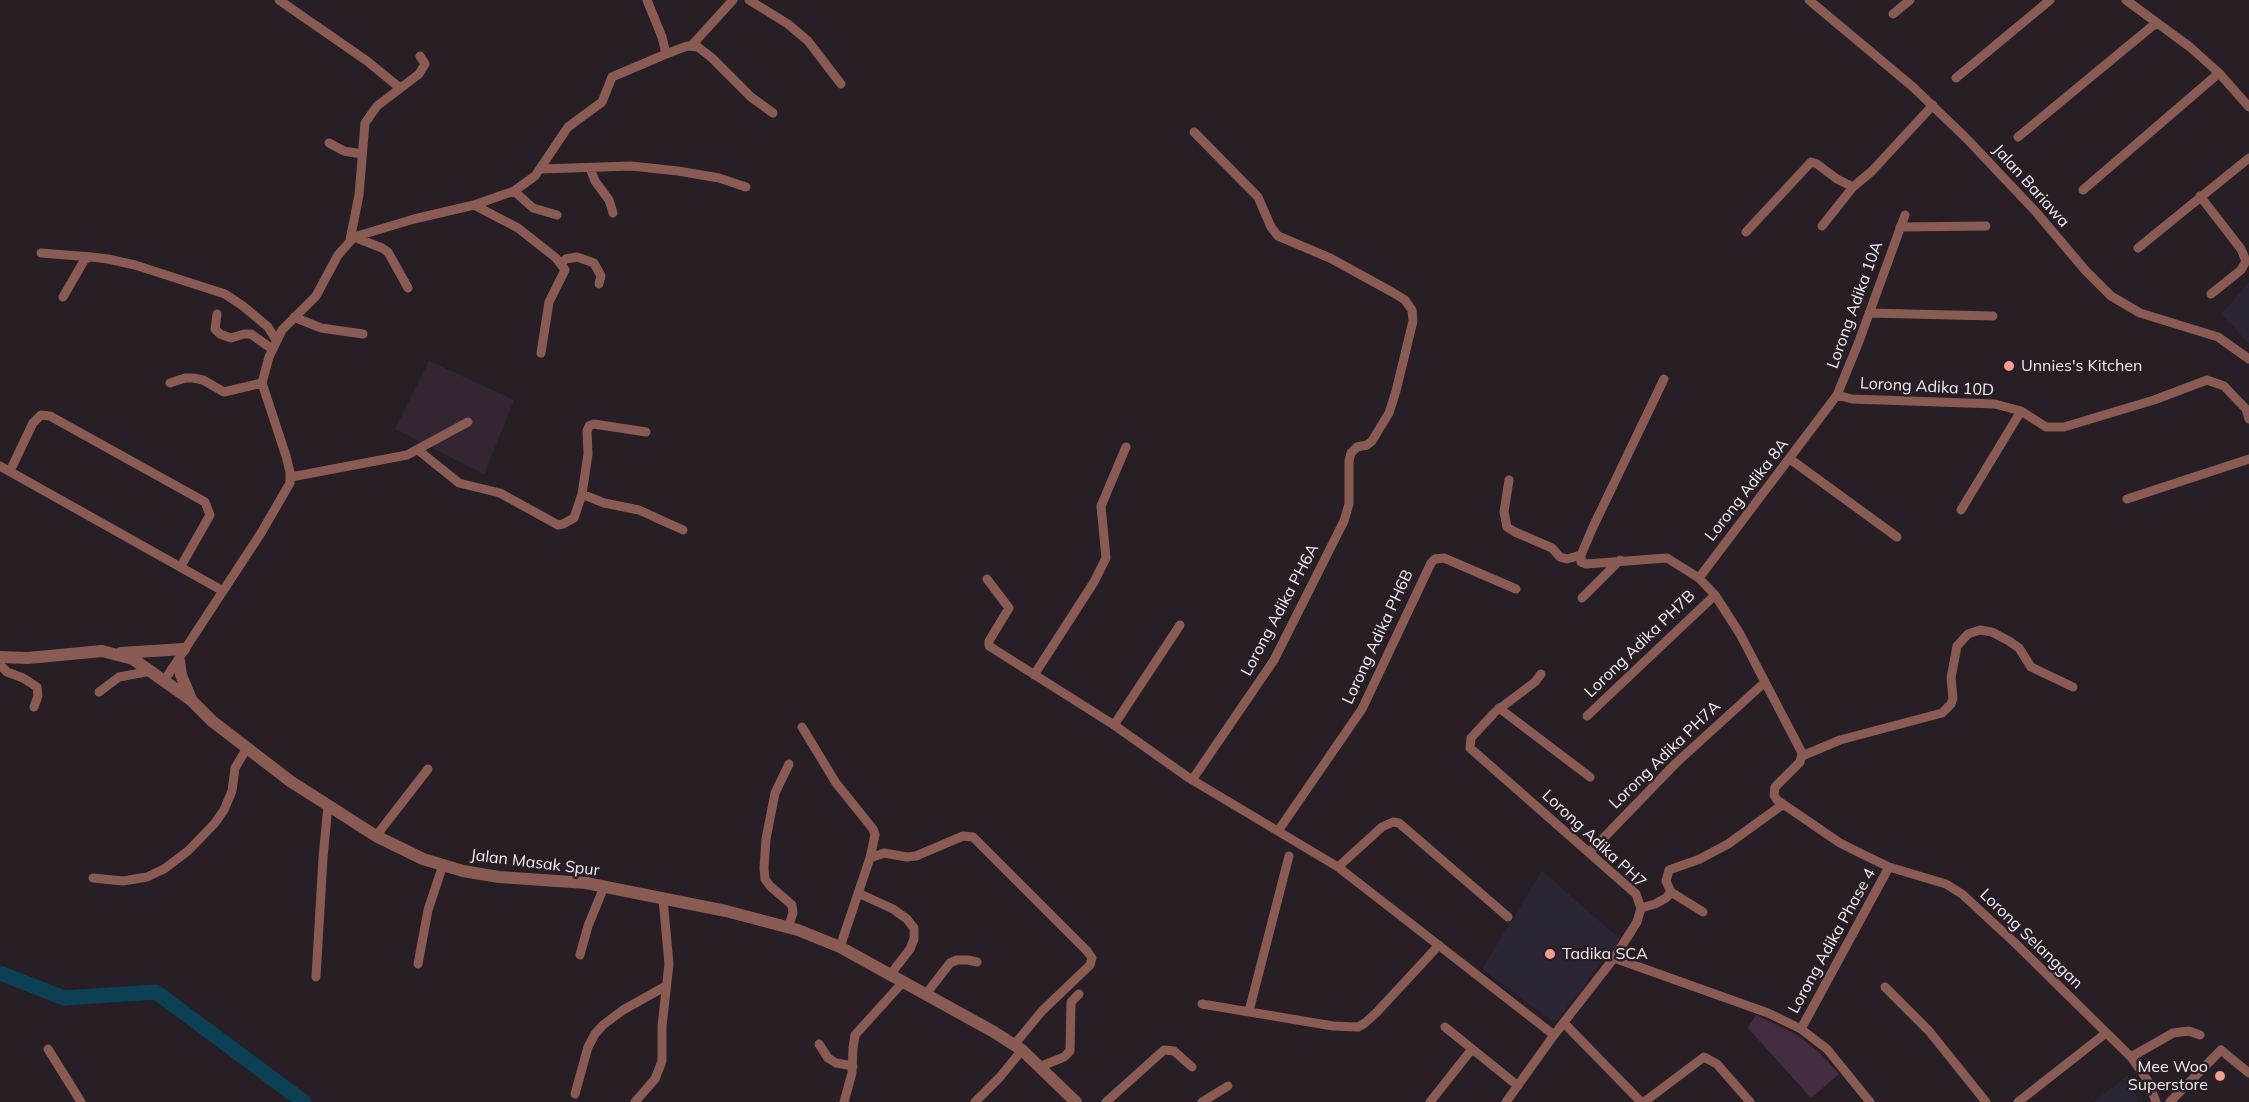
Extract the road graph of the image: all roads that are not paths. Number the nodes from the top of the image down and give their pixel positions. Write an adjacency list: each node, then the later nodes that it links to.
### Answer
1 (279, 0): 17 (street)
2 (647, 0): 12 (street)
3 (733, 0): 11 (street)
4 (749, 0): 16 (street)
5 (1809, 0): 18 (street, Jalan Bariawa)
6 (1910, 0): 9 (street)
7 (2050, 0): 15 (street)
8 (2126, 0): 10 (street)
9 (1893, 14)
10 (2156, 23): 14 (street); 22 (street)
11 (692, 45): 12 (street); 20 (street)
12 (666, 54): 27 (street)
13 (420, 56): 17 (street)
14 (2219, 73): 19 (street); 30 (street)
15 (1956, 78)
16 (841, 84)
17 (400, 88): 24 (street)
18 (1933, 105): 29 (street); 57 (street, Jalan Bariawa)
19 (2249, 106)
20 (773, 113)
21 (1194, 132): 112 (street, Lorong Adika PH6A)
22 (2018, 137)
23 (329, 143): 24 (street)
24 (362, 154): 41 (street)
25 (2249, 158): 32 (street)
26 (590, 168): 27 (street); 28 (street); 34 (street)
27 (541, 170): 31 (street)
28 (746, 187)
29 (1853, 187): 37 (street); 40 (street)
30 (2083, 189)
31 (514, 191): 33 (street); 35 (street)
32 (2200, 196): 42 (street); 48 (street)
33 (474, 205): 41 (street); 45 (street)
34 (613, 213)
35 (557, 215)
36 (1905, 215): 38 (street, Lorong Adika 10A)
37 (1822, 226)
38 (1900, 226): 39 (street); 50 (street, Lorong Adika 10A)
39 (1986, 226)
40 (1746, 232)
41 (352, 238): 47 (street); 53 (street)
42 (2138, 248)
43 (41, 253): 44 (street)
44 (90, 256): 49 (street); 55 (street)
45 (561, 263): 46 (street); 56 (street)
46 (599, 285)
47 (408, 288)
48 (2211, 294)
49 (63, 297)
50 (1869, 313): 52 (street); 61 (street, Lorong Adika 10A)
51 (217, 314): 55 (street)
52 (1993, 316)
53 (294, 317): 54 (street); 55 (street)
54 (363, 333)
55 (274, 344): 60 (street)
56 (541, 353)
57 (2249, 359)
58 (1664, 379): 80 (street)
59 (170, 382): 60 (street)
60 (262, 383): 73 (street)
61 (1837, 395): 62 (street, Lorong Adika 10D); 64 (street, Lorong Adika 10A)
62 (2021, 411): 63 (street, Lorong Adika 10D); 77 (street)
63 (2249, 419)
64 (1819, 420): 69 (street, Lorong Adika 8A)
65 (468, 422): 68 (street)
66 (646, 432): 75 (street)
67 (1126, 447): 96 (street)
68 (418, 450): 73 (street); 75 (street)
69 (1790, 459): 79 (street); 83 (street, Lorong Adika 8A)
70 (2249, 459): 76 (street)
71 (0, 466): 72 (street)
72 (10, 471): 82 (street); 82 (street)
73 (291, 477): 86 (street)
74 (1509, 480): 80 (street)
75 (582, 494): 78 (street)
76 (2127, 499)
77 (1961, 510)
78 (683, 530)
79 (1897, 537)
80 (1581, 555): 81 (street)
81 (1620, 560): 83 (street); 88 (street)
82 (181, 566): 86 (street)
83 (1699, 578): 87 (street)
84 (987, 579): 96 (street)
85 (1516, 589): 115 (street, Lorong Adika PH6B)
86 (223, 591): 91 (street)
87 (1715, 595): 98 (street); 104 (street, Lorong Adika PH7B)
88 (1582, 598)
89 (1180, 625): 105 (street)
90 (117, 654): 91 (street); 92 (street, Jalan Masak Spur); 94 (street, Jalan Masak Spur)
91 (181, 655): 97 (street); 101 (street)
92 (0, 657)
93 (0, 665): 102 (street)
94 (151, 671): 97 (street, Jalan Masak Spur); 100 (street)
95 (1541, 674): 103 (street)
96 (1034, 675): 105 (street)
97 (165, 681): 101 (street, Jalan Masak Spur)
98 (1765, 682): 108 (street); 117 (street, Lorong Adika PH7A)
99 (2073, 687): 108 (street)
100 (99, 692)
101 (191, 700): 107 (street, Jalan Masak Spur)
102 (34, 707)
103 (1499, 708): 111 (street); 117 (street, Lorong Adika PH7)
104 (1587, 716)
105 (1114, 725): 112 (street)
106 (802, 727): 119 (street)
107 (247, 748): 114 (street, Jalan Masak Spur); 123 (street)
108 (1802, 756): 113 (street)
109 (789, 764): 131 (street)
110 (428, 769): 116 (street)
111 (1590, 777)
112 (1192, 780): 115 (street)
113 (1782, 805): 122 (street, Lorong Selanggan); 125 (street)
114 (328, 806): 116 (street, Jalan Masak Spur); 139 (street)
115 (1278, 831): 121 (street)
116 (376, 836): 120 (street, Jalan Masak Spur)
117 (1589, 853): 128 (street, Lorong Adika PH7)
118 (1289, 856): 146 (street)
119 (870, 858): 126 (street); 154 (street)
120 (443, 865): 124 (street, Jalan Masak Spur); 137 (street)
121 (1338, 867): 130 (street); 132 (street)
122 (1889, 867): 149 (street, Lorong Adika Phase 4); 150 (street, Lorong Selanggan)
123 (93, 878)
124 (604, 887): 127 (street, Jalan Masak Spur); 134 (street)
125 (1671, 892): 128 (street); 129 (street)
126 (858, 893): 133 (street); 138 (street)
127 (663, 899): 131 (street, Jalan Masak Spur); 141 (street)
128 (1641, 908): 135 (street, Lorong Adika PH7)
129 (1703, 912)
130 (1508, 916)
131 (788, 927): 133 (street, Jalan Masak Spur)
132 (1439, 945): 146 (street); 151 (street)
133 (840, 947): 138 (street, Jalan Masak Spur)
134 (580, 955)
135 (1614, 958): 147 (street, Lorong Adika PH7); 149 (street)
136 (977, 962): 143 (street)
137 (418, 964)
138 (890, 975): 140 (street, Jalan Masak Spur)
139 (316, 977)
140 (903, 982): 143 (street, Jalan Masak Spur); 158 (street)
141 (666, 986): 164 (street); 166 (street)
142 (1885, 987): 177 (street)
143 (926, 994): 154 (street, Jalan Masak Spur)
144 (1079, 994): 159 (street)
145 (1202, 1004): 146 (street)
146 (1249, 1011)
147 (1564, 1023): 151 (street, Lorong Adika PH7); 174 (street)
148 (1444, 1027): 156 (street)
149 (1801, 1029): 176 (street)
150 (2106, 1033): 157 (street, Lorong Selanggan); 178 (street)
151 (1554, 1035): 163 (street, Lorong Adika PH7)
152 (2200, 1035): 157 (street)
153 (819, 1044): 158 (street)
154 (1018, 1048): 159 (street, Jalan Masak Spur); 168 (street)
155 (48, 1049): 165 (street)
156 (1472, 1049): 163 (street); 172 (street)
157 (2131, 1057): 179 (street, Lorong Selanggan)
158 (853, 1066): 167 (street)
159 (1039, 1067): 169 (street, Jalan Masak Spur)
160 (1192, 1067): 170 (street)
161 (2249, 1073): 180 (street)
162 (1228, 1086): 171 (street)
163 (1518, 1086): 173 (street, Lorong Adika PH7)
164 (575, 1094)
165 (81, 1102)
166 (635, 1102)
167 (844, 1102)
168 (975, 1102)
169 (1076, 1102)
170 (1106, 1102)
171 (1202, 1102)
172 (1431, 1102)
173 (1506, 1102)
174 (1643, 1102): 175 (street)
175 (1750, 1102)
176 (1870, 1102)
177 (1986, 1102)
178 (2018, 1102)
179 (2156, 1102)
180 (2170, 1102)

